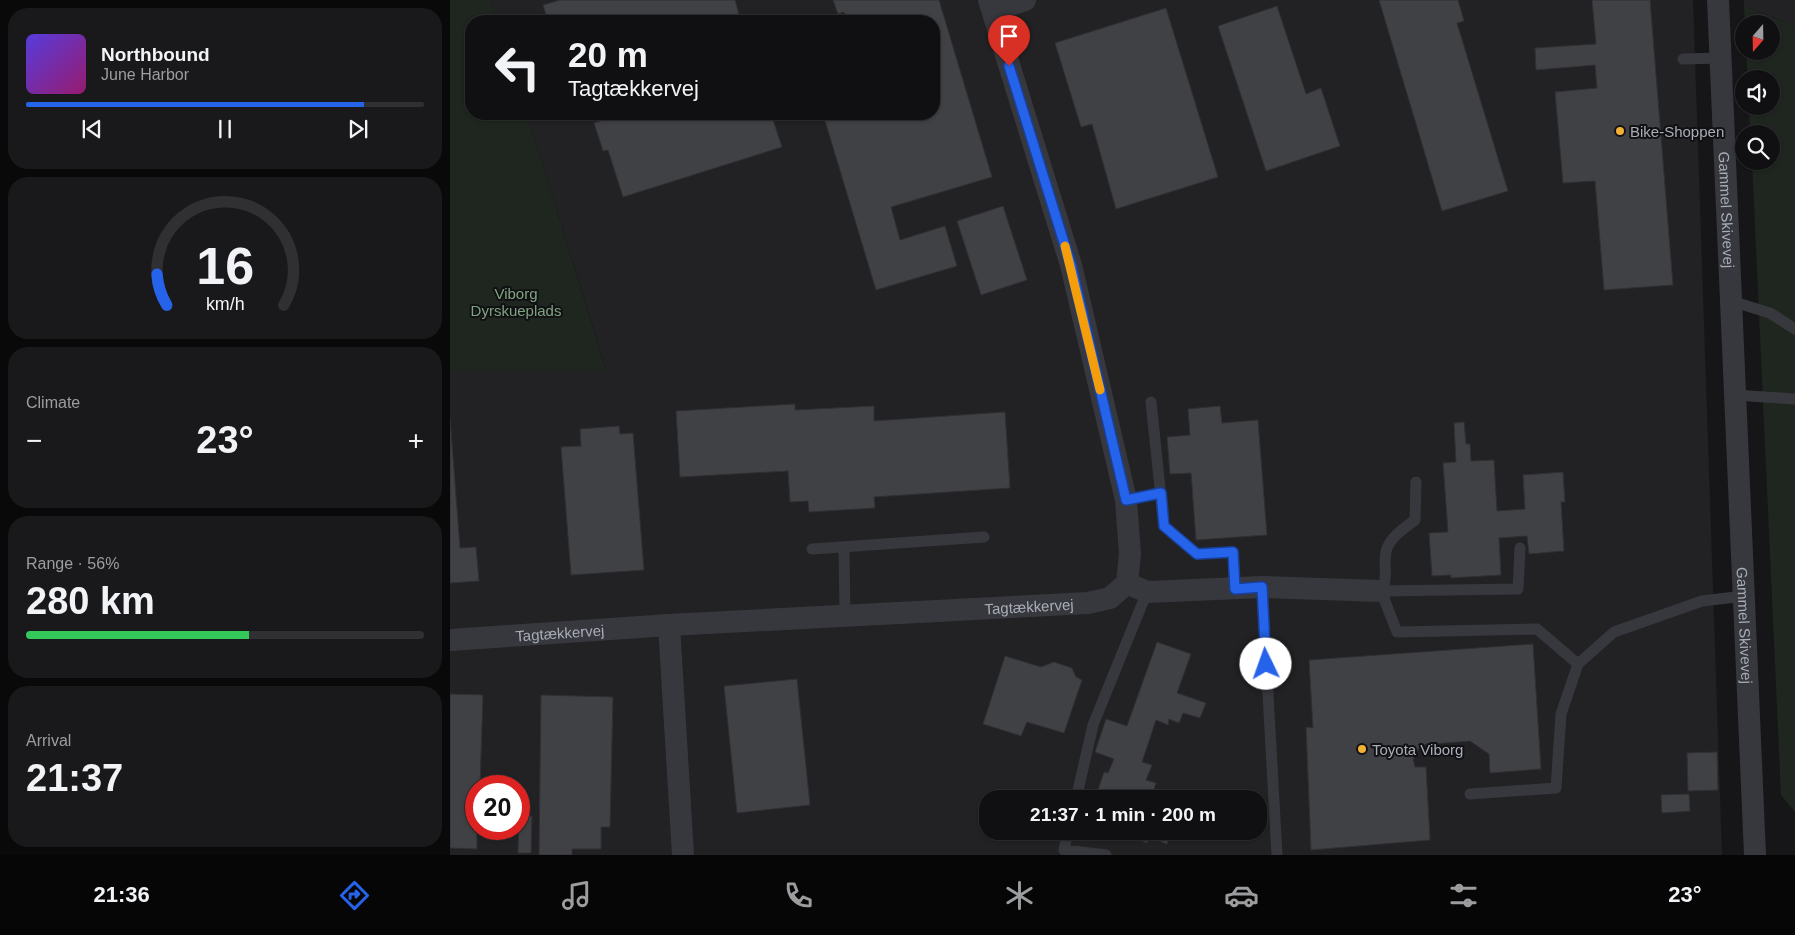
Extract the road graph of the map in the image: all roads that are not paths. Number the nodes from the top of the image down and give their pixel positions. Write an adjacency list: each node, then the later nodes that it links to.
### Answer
1 (1025, 0): 3 (street)
2 (1718, 0): 4 (street, Gammel Skivevej)
3 (991, 6): 13 (street)
4 (1720, 58): 5 (lane); 6 (street, Gammel Skivevej)
5 (1683, 59)
6 (1731, 301): 7 (lane); 8 (street, Gammel Skivevej)
7 (1795, 329)
8 (1735, 396): 9 (lane); 22 (street, Gammel Skivevej)
9 (1794, 399)
10 (1151, 402): 12 (lane)
11 (1416, 482): 21 (lane)
12 (1161, 493): 13 (lane); 20 (lane)
13 (1126, 500): 19 (street)
14 (984, 537): 15 (lane)
15 (844, 547): 16 (lane); 23 (lane)
16 (812, 548)
17 (1520, 548): 21 (lane)
18 (1262, 587): 20 (street); 21 (street); 32 (lane)
19 (1137, 588): 20 (street); 23 (street, Tagtækkervej); 27 (lane)
20 (1235, 589)
21 (1380, 591): 26 (lane)
22 (1744, 596): 26 (lane); 33 (street, Gammel Skivevej)
23 (845, 616): 24 (street, Tagtækkervej)
24 (669, 624): 25 (street, Tagtækkervej); 30 (street)
25 (450, 640)
26 (1578, 664): 28 (lane)
27 (1078, 790)
28 (1470, 794)
29 (1066, 840): 31 (lane)
30 (683, 855)
31 (1106, 855)
32 (1277, 855)
33 (1755, 855)

